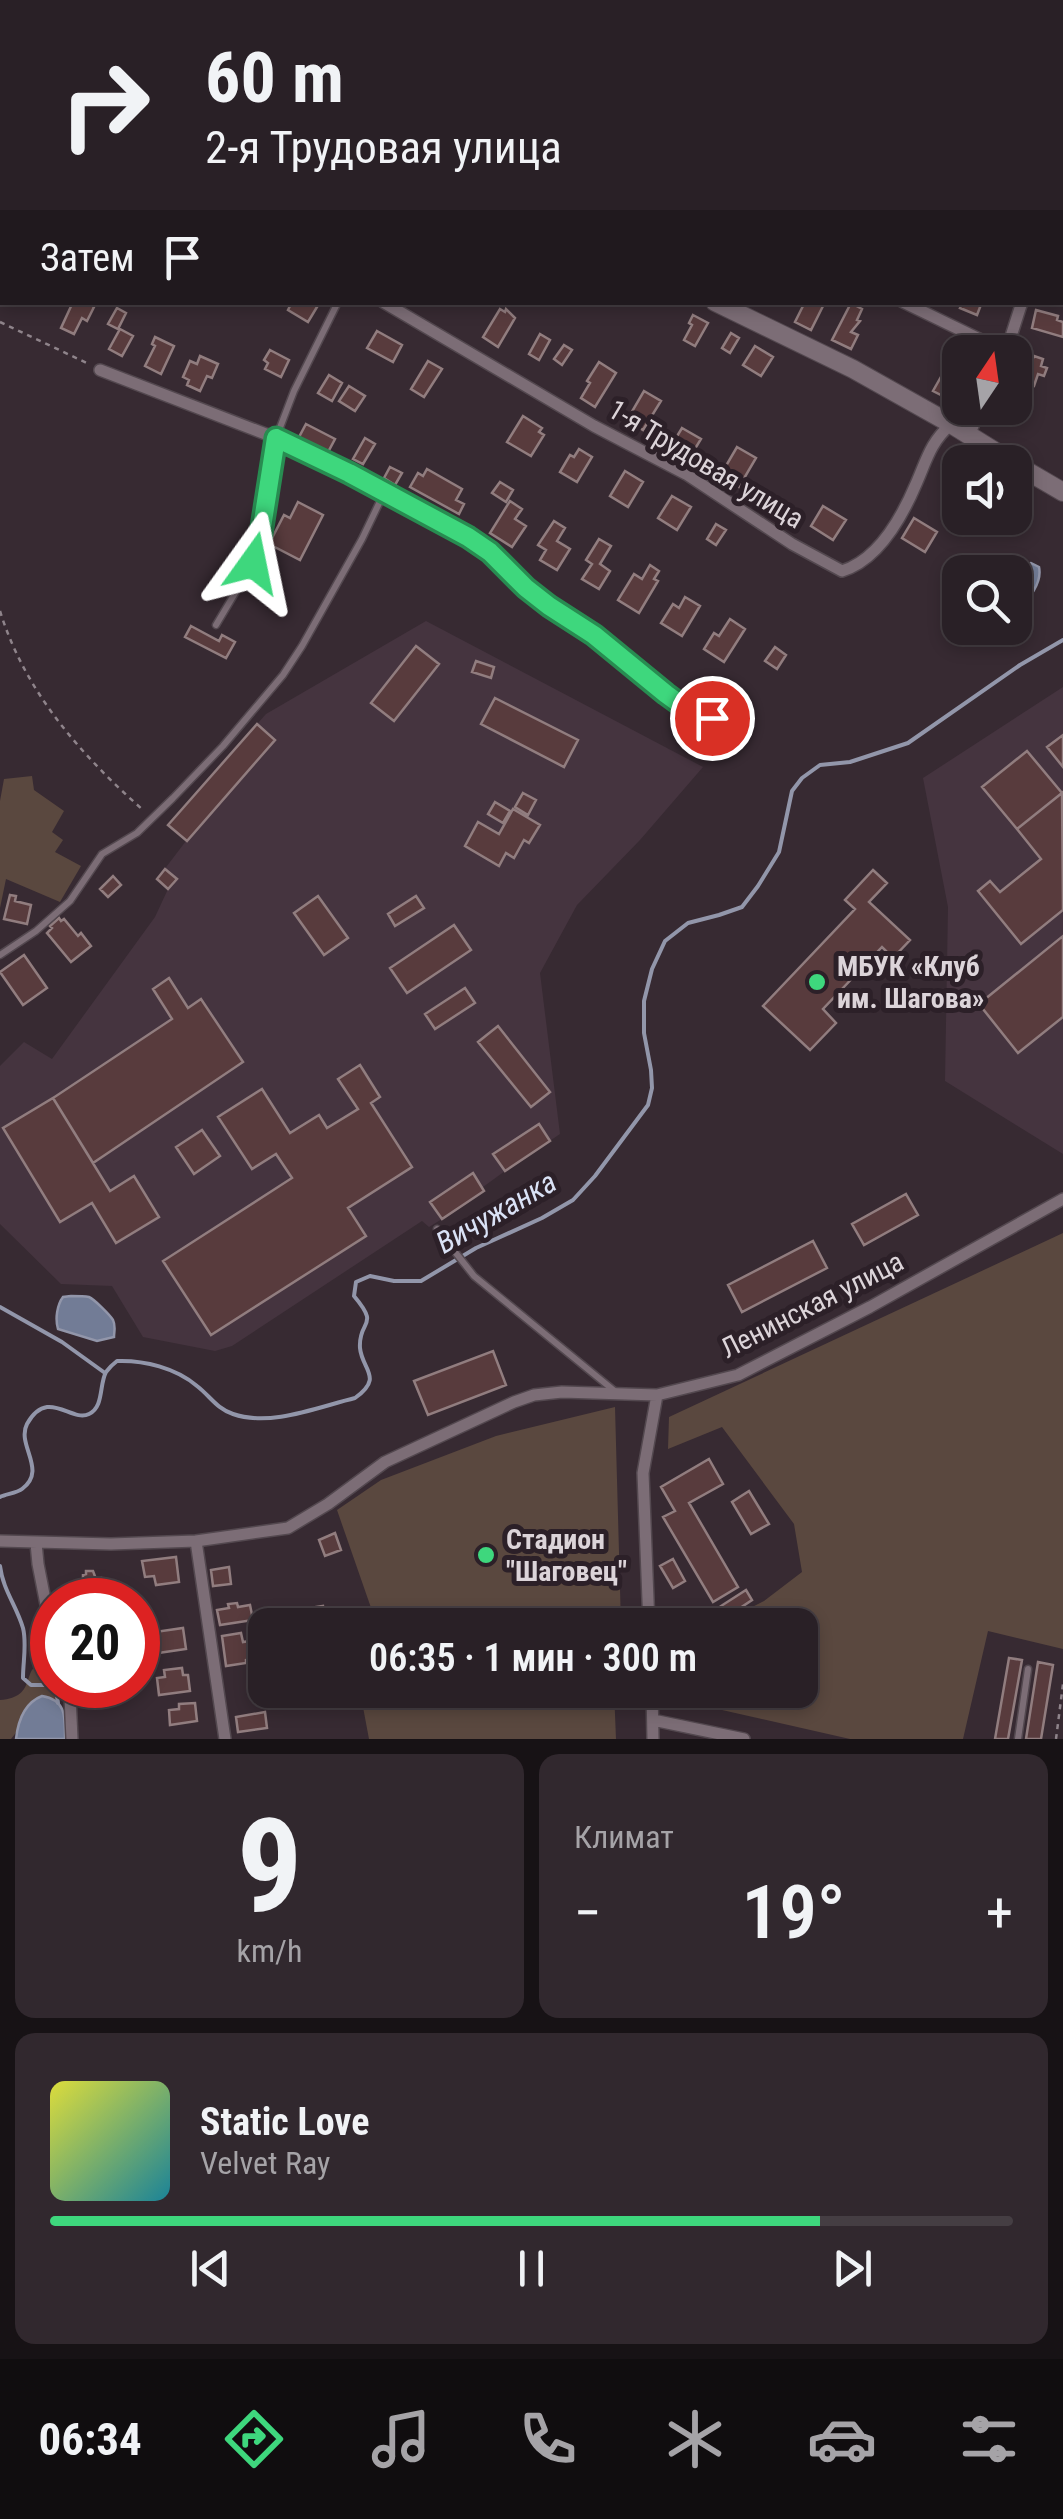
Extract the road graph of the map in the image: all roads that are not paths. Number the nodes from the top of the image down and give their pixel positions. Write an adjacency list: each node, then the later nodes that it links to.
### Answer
1 (337, 305): 14 (lane)
2 (389, 305): 10 (street, 1-я Трудовая улица)
3 (720, 305): 9 (main road)
4 (909, 305): 6 (street)
5 (1021, 305): 7 (street)
6 (971, 335)
7 (1011, 335)
8 (100, 370): 14 (street)
9 (942, 419)
10 (950, 425)
11 (953, 425): 13 (main road)
12 (974, 425): 13 (street)
13 (969, 435): 15 (main road)
14 (276, 438): 17 (street); 19 (lane)
15 (985, 445)
16 (1032, 474): 18 (main road)
17 (384, 492): 20 (street); 21 (lane)
18 (1063, 492)
19 (216, 625)
20 (731, 721)
21 (0, 955)
22 (1063, 1199): 25 (street, Ленинская улица)
23 (437, 1229): 24 (lane)
24 (618, 1394): 25 (street, Ленинская улица); 26 (street, Ленинская улица)
25 (657, 1395): 30 (street)
26 (196, 1541): 28 (street, Ленинская улица); 36 (street)
27 (1, 1542): 28 (street, Ленинская улица)
28 (36, 1543): 29 (street)
29 (41, 1578)
30 (648, 1608)
31 (1028, 1670): 39 (lane)
32 (71, 1708): 35 (street)
33 (653, 1708): 34 (street)
34 (653, 1720): 37 (street); 38 (street)
35 (72, 1739)
36 (226, 1739)
37 (653, 1739)
38 (744, 1739)
39 (1018, 1739)

